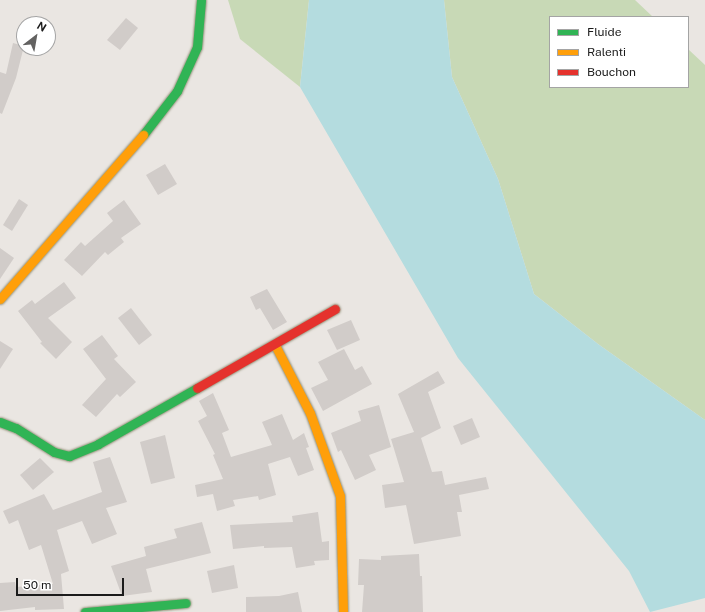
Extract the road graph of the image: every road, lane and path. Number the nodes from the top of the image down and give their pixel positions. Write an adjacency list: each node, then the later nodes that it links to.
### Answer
1 (201, 0): 2 (street)
2 (0, 299)
3 (335, 309): 4 (street)
4 (275, 345): 5 (street); 8 (street)
5 (0, 422)
6 (186, 603): 7 (street)
7 (85, 612)
8 (343, 612)

